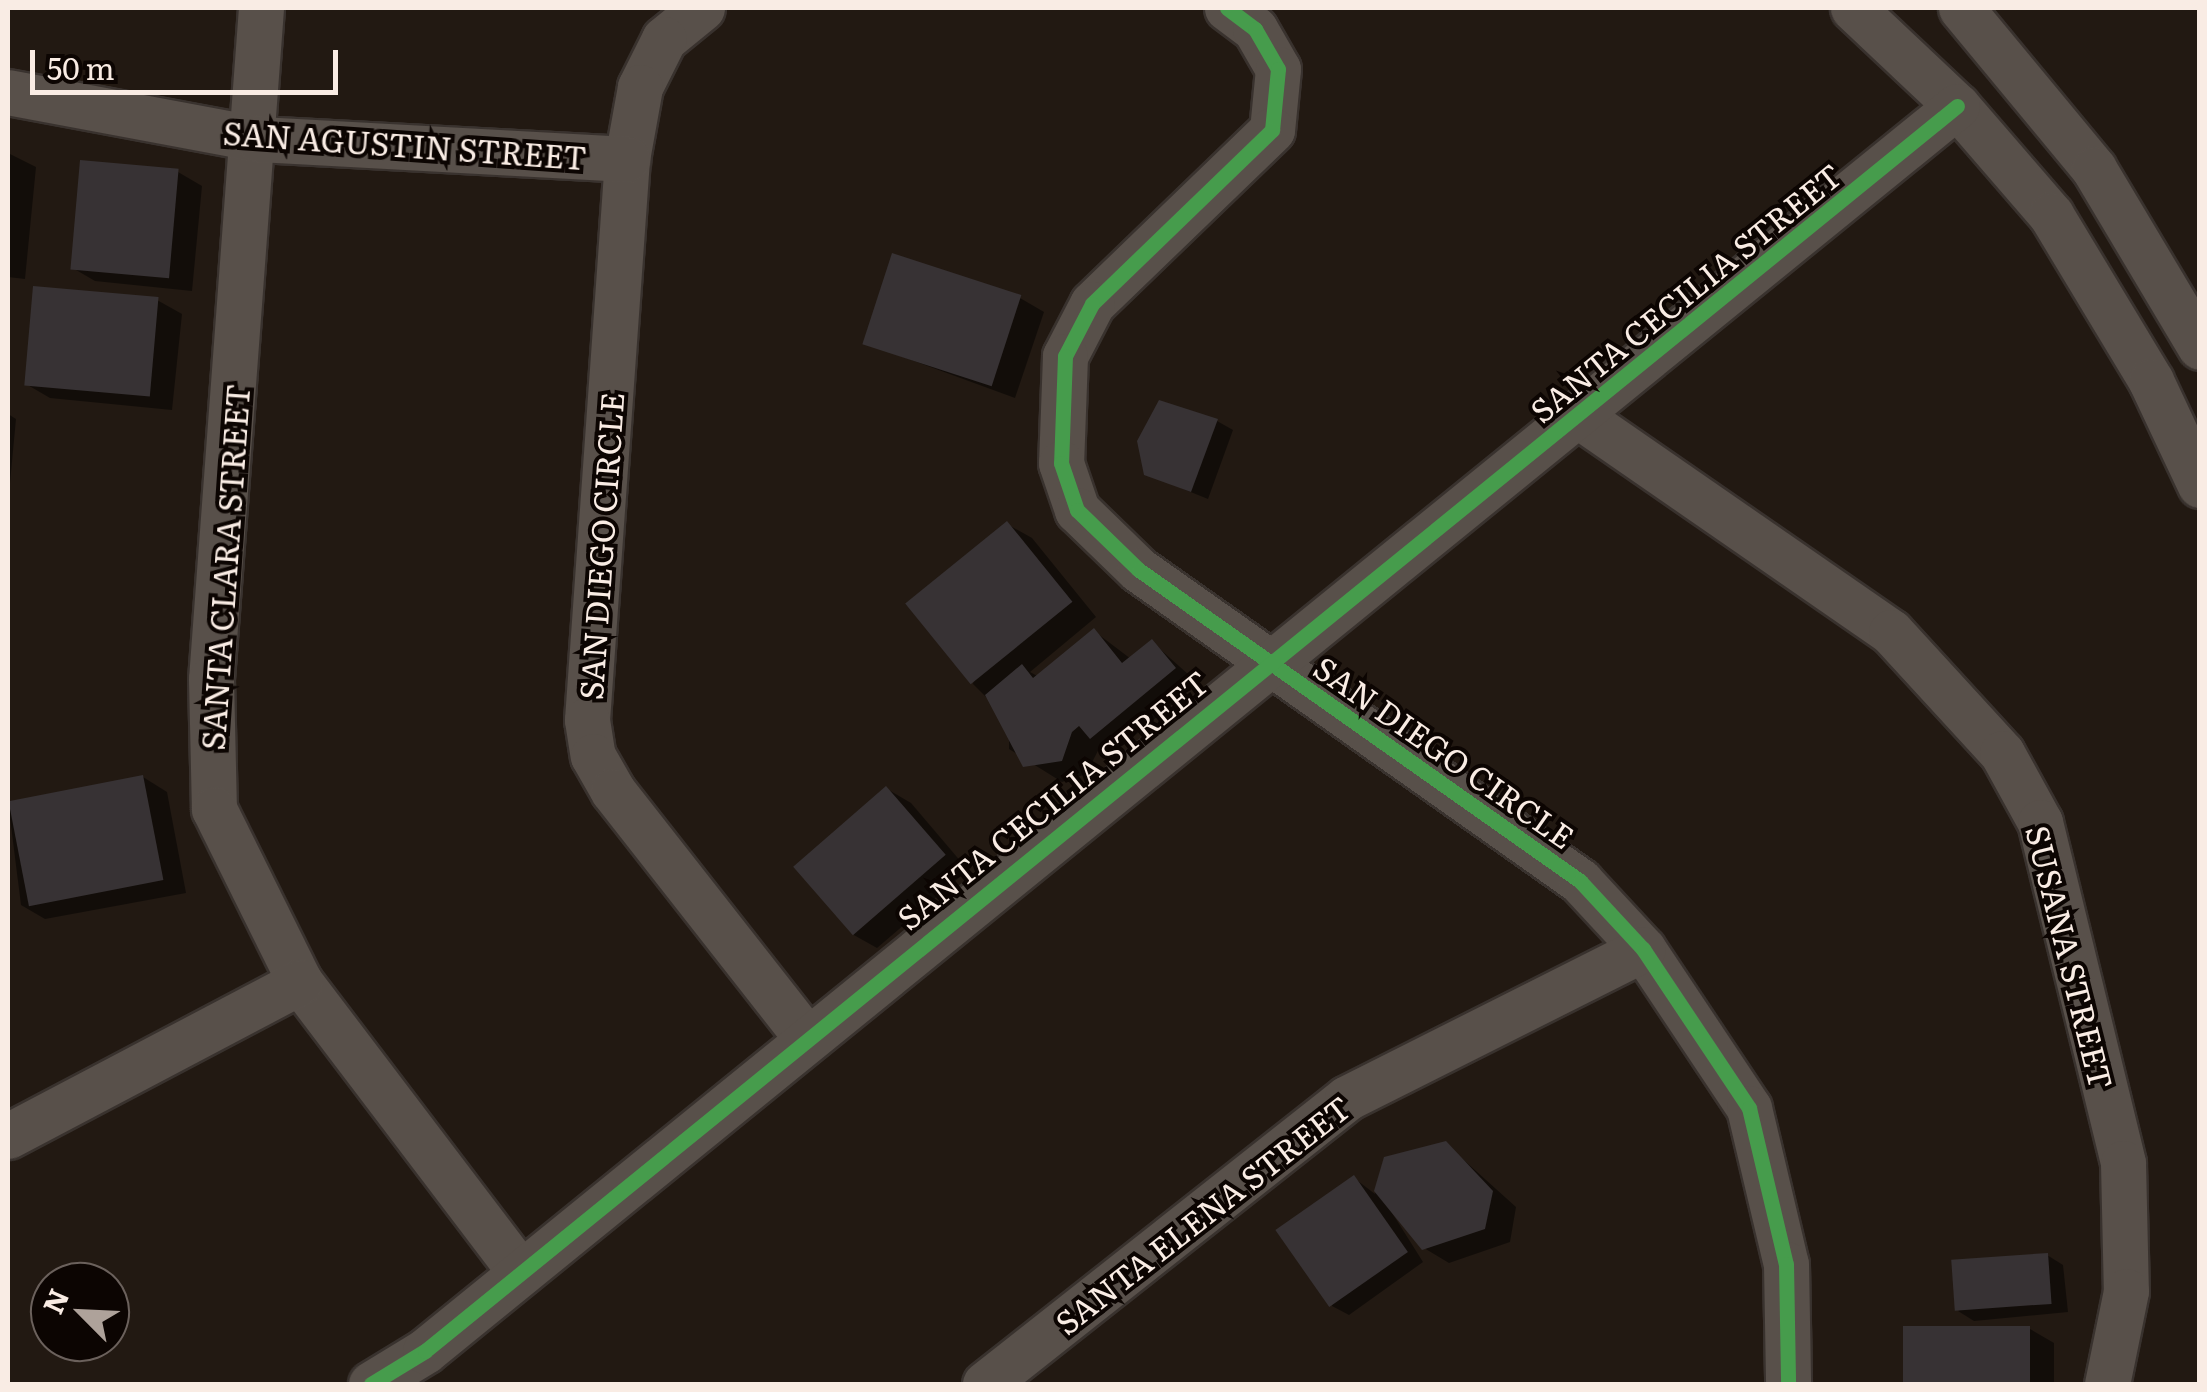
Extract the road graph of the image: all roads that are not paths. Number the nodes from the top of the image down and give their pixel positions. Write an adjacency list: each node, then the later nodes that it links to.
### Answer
1 (261, 8): 8 (street, SANTA CLARA STREET)
2 (702, 8): 9 (street, SAN DIEGO CIRCLE)
3 (1226, 8): 14 (street, SAN DIEGO CIRCLE)
4 (1853, 8): 7 (street)
5 (1961, 8): 10 (street)
6 (8, 92): 8 (street, SAN AGUSTIN STREET)
7 (1957, 106): 11 (street); 12 (street, SANTA CECILIA STREET)
8 (258, 139): 9 (street, SAN AGUSTIN STREET); 16 (street, SANTA CLARA STREET)
9 (627, 159): 17 (street, SAN DIEGO CIRCLE)
10 (2200, 347): 11 (street)
11 (2151, 381): 13 (street)
12 (1578, 416): 14 (street, SANTA CECILIA STREET); 23 (street, SUSANA STREET)
13 (2200, 485)
14 (1266, 658): 15 (street, SAN DIEGO CIRCLE); 17 (street, SANTA CECILIA STREET)
15 (1643, 950): 21 (street, SANTA ELENA STREET); 22 (street, SAN DIEGO CIRCLE)
16 (300, 982): 18 (street); 19 (street, SANTA CLARA STREET)
17 (806, 1038): 19 (street, SANTA CECILIA STREET)
18 (8, 1136)
19 (521, 1273): 20 (street, SANTA CECILIA STREET)
20 (371, 1384)
21 (986, 1384)
22 (1788, 1384)
23 (2107, 1384)

